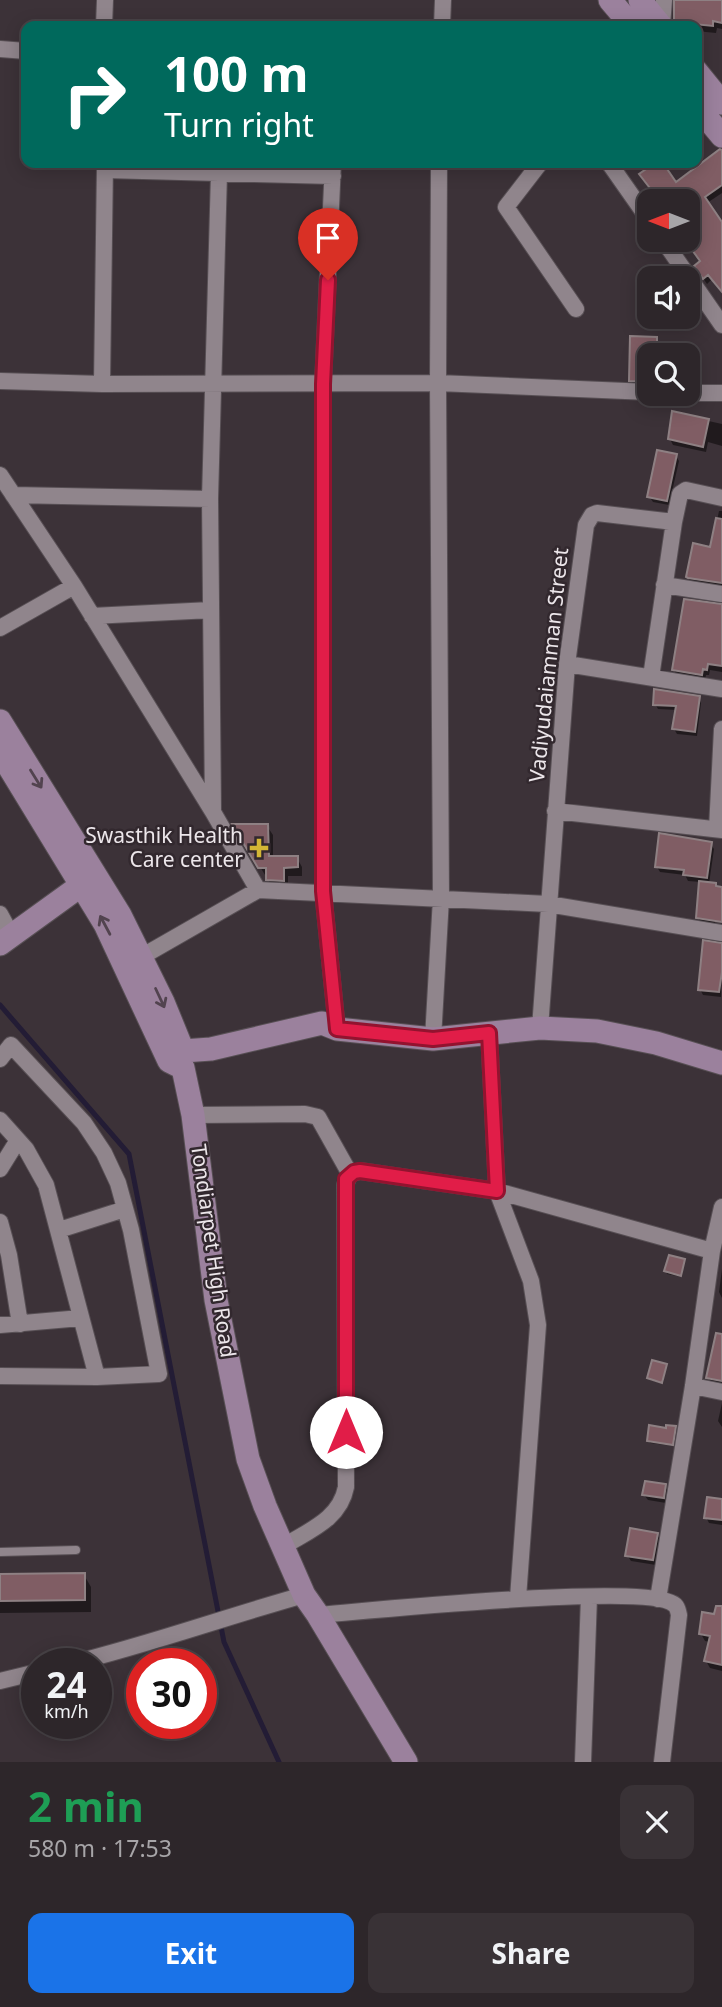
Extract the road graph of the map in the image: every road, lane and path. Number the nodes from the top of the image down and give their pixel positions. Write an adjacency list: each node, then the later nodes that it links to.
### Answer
1 (105, 0): 6 (street)
2 (443, 0): 7 (street)
3 (610, 0): 8 (main road)
4 (640, 0): 9 (main road)
5 (664, 0): 10 (street)
6 (104, 21)
7 (442, 21)
8 (628, 21)
9 (658, 21)
10 (662, 21)
11 (0, 49): 12 (street)
12 (21, 51)
13 (702, 78): 14 (main road)
14 (722, 103)
15 (702, 112): 16 (main road)
16 (722, 136)
17 (105, 168): 31 (street)
18 (124, 168): 23 (street)
19 (439, 168): 30 (street)
20 (536, 168): 26 (street)
21 (613, 168): 24 (street)
22 (333, 169): 23 (street); 32 (street)
23 (219, 173): 29 (street)
24 (637, 203)
25 (671, 252): 27 (street)
26 (576, 309)
27 (722, 325)
28 (0, 382): 31 (street)
29 (213, 383): 31 (street); 32 (street); 39 (street)
30 (438, 383): 32 (street); 33 (street); 59 (street)
31 (102, 384)
32 (323, 384): 58 (street)
33 (637, 391)
34 (700, 393): 35 (street)
35 (722, 393)
36 (0, 475): 37 (street)
37 (13, 495): 39 (street); 42 (street)
38 (722, 498): 40 (street)
39 (210, 499): 44 (street)
40 (674, 522): 41 (street); 47 (street, Vadiyudaiamman Street)
41 (664, 585): 43 (street); 48 (street)
42 (74, 586): 45 (street); 46 (street)
43 (722, 594)
44 (211, 610): 45 (street); 54 (street)
45 (92, 616): 54 (street)
46 (0, 628)
47 (567, 664): 48 (street); 53 (street, Vadiyudaiamman Street)
48 (651, 677): 49 (street)
49 (722, 689)
50 (0, 721): 56 (main road, Tondiarpet High Road, one-way to 56)
51 (722, 729): 55 (street)
52 (0, 752): 56 (main road, Tondiarpet High Road)
53 (555, 811): 55 (street); 60 (street, Vadiyudaiamman Street)
54 (213, 813): 57 (street)
55 (720, 829)
56 (89, 879): 63 (main road); 64 (main road, Tondiarpet High Road); 70 (main road, Tondiarpet High Road, one-way to 56)
57 (258, 890): 58 (street); 64 (street)
58 (323, 891): 59 (street); 66 (street)
59 (441, 898): 60 (street); 68 (street)
60 (548, 904): 62 (street); 65 (street, Vadiyudaiamman Street)
61 (0, 914): 63 (street)
62 (722, 933)
63 (6, 940)
64 (141, 957): 70 (main road, Tondiarpet High Road, one-way to 70)
65 (540, 1028): 67 (main road); 71 (main road)
66 (337, 1029): 68 (main road); 70 (main road)
67 (489, 1033): 68 (main road); 77 (street)
68 (433, 1039)
69 (0, 1059): 79 (street)
70 (183, 1059): 72 (main road, Tondiarpet High Road)
71 (722, 1063)
72 (193, 1115): 76 (street); 90 (main road, Tondiarpet High Road)
73 (0, 1120): 74 (street)
74 (18, 1140): 75 (street); 81 (street)
75 (0, 1169)
76 (350, 1174): 77 (street); 90 (street)
77 (497, 1191): 82 (street); 95 (street)
78 (722, 1207): 82 (street)
79 (125, 1209): 81 (street); 87 (street)
80 (0, 1222): 84 (street)
81 (59, 1230): 83 (street)
82 (712, 1251): 88 (street)
83 (81, 1318): 84 (street); 87 (street)
84 (20, 1324): 85 (street)
85 (0, 1325)
86 (0, 1376): 87 (street)
87 (97, 1377)
88 (692, 1386): 89 (street); 96 (street)
89 (722, 1392)
90 (284, 1546): 93 (main road, Tondiarpet High Road)
91 (76, 1550): 92 (lane)
92 (0, 1552)
93 (304, 1595): 97 (main road, Tondiarpet High Road); 98 (street)
94 (589, 1597): 95 (street); 96 (street); 102 (street)
95 (518, 1598): 97 (street)
96 (658, 1599): 103 (street)
97 (318, 1615): 101 (main road, Tondiarpet High Road)
98 (112, 1653)
99 (21, 1676): 100 (street)
100 (0, 1681)
101 (406, 1762)
102 (583, 1762)
103 (662, 1762)

